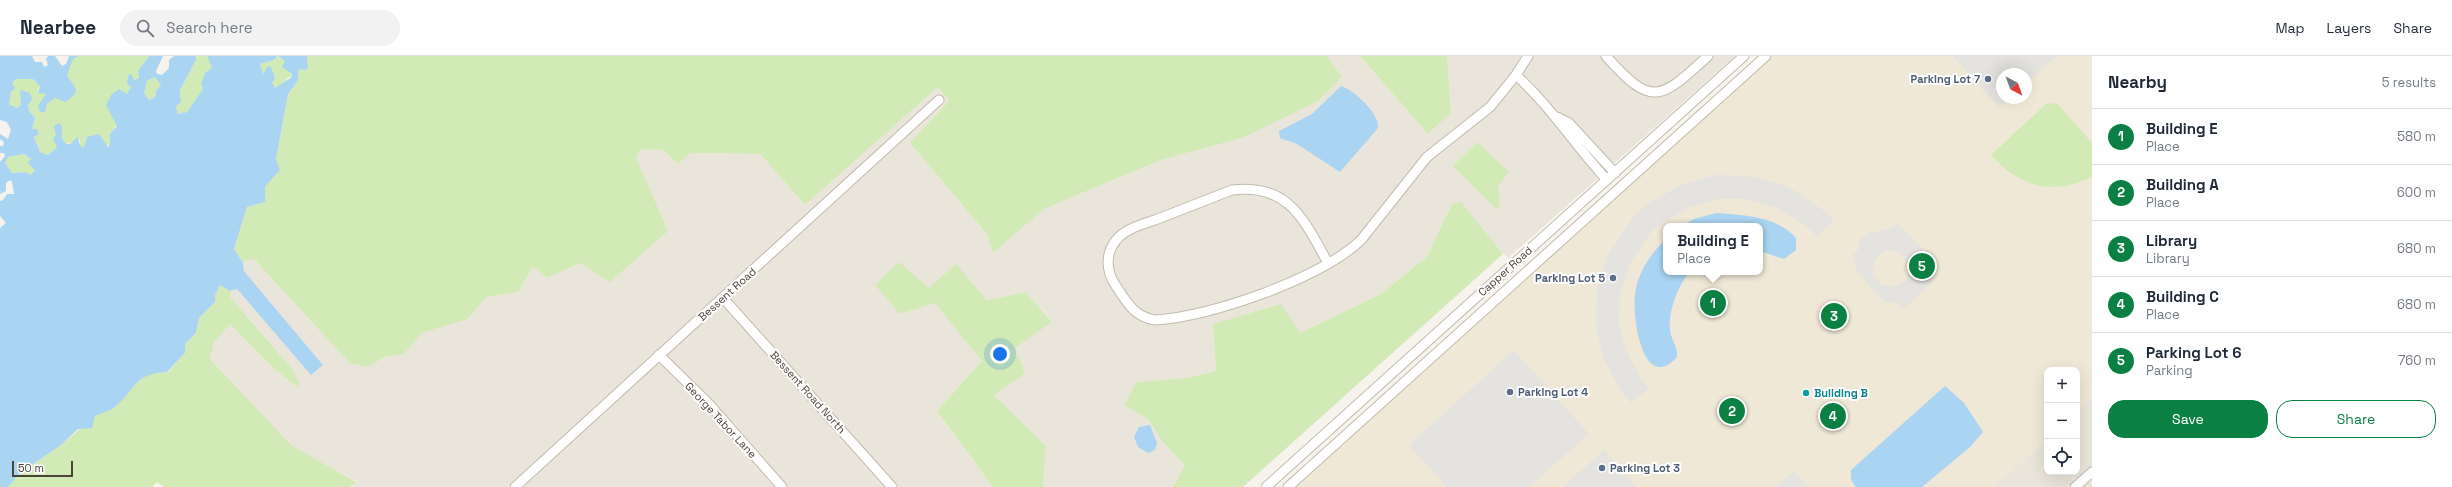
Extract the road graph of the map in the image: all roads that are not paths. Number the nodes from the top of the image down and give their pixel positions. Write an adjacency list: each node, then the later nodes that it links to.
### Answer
1 (1528, 56): 6 (street)
2 (1606, 56): 3 (street)
3 (1708, 56)
4 (1744, 56): 11 (street, Capper Road)
5 (1766, 56): 21 (street, Capper Road)
6 (1516, 75): 8 (street); 13 (street)
7 (939, 100): 14 (street, Bessent Road)
8 (1557, 117): 9 (street); 10 (street)
9 (1592, 147): 10 (street); 11 (street)
10 (1584, 154): 12 (street)
11 (1615, 172): 12 (street, Capper Road)
12 (1607, 180): 20 (street, Capper Road)
13 (1328, 263): 13 (street)
14 (723, 298): 15 (street, Bessent Road); 19 (street, Bessent Road North)
15 (659, 355): 17 (street, Bessent Road); 18 (street, George Tabor Lane)
16 (2092, 472): 22 (street)
17 (515, 487)
18 (782, 487)
19 (892, 487)
20 (1266, 487)
21 (1288, 487)
22 (2075, 487)

